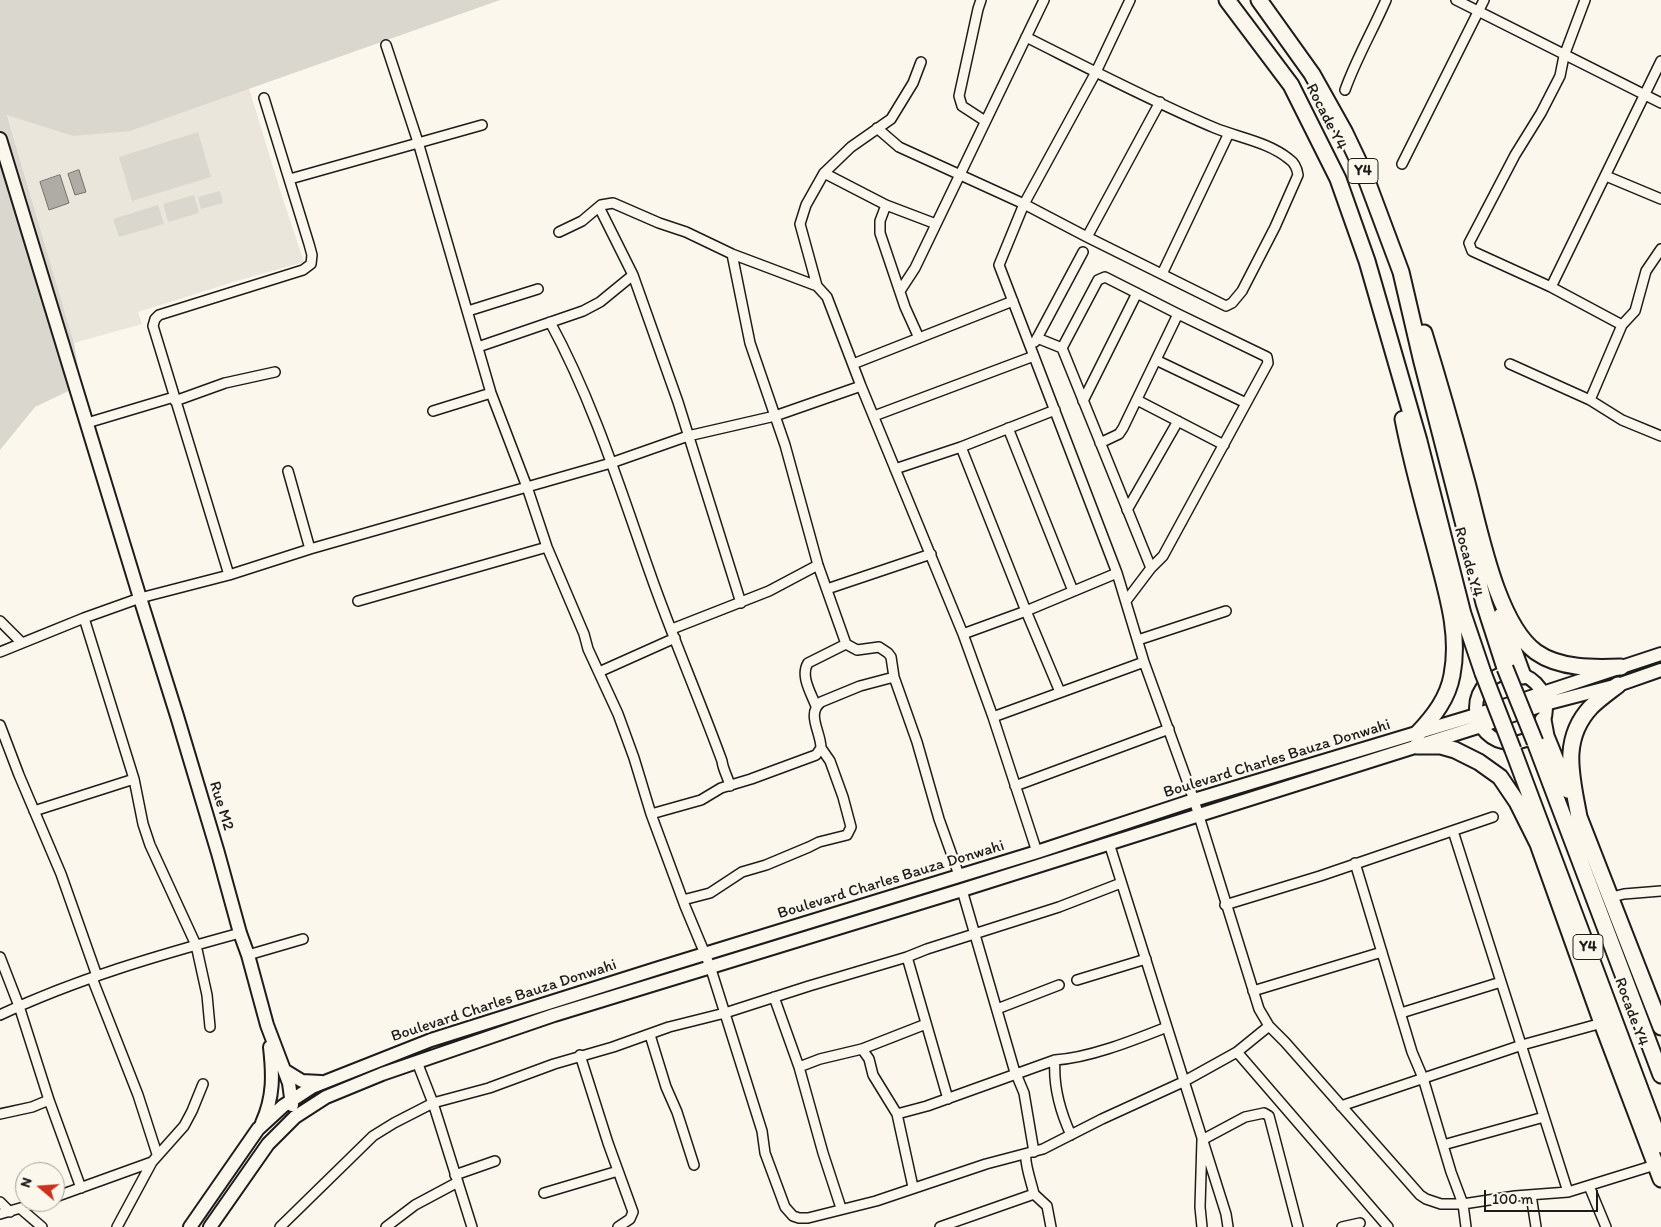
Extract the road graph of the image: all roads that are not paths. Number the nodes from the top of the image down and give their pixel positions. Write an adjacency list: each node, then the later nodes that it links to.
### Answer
1 (982, 0): 22 (street)
2 (1044, 0): 11 (street)
3 (1130, 0): 16 (street)
4 (1227, 0): 52 (highway, Rocade Y4 / Y4)
5 (1259, 0): 43 (highway, Rocade Y4 / Y4)
6 (1386, 0): 17 (street)
7 (1456, 0): 10 (street)
8 (1484, 0): 10 (street)
9 (1585, 0): 13 (street)
10 (1478, 11): 13 (street); 28 (street)
11 (1026, 37): 16 (street); 22 (street)
12 (386, 45): 27 (street)
13 (1564, 56): 18 (street); 47 (street)
14 (1661, 61): 18 (street)
15 (921, 62): 24 (street)
16 (1096, 72): 20 (street); 34 (street)
17 (1345, 90)
18 (1645, 96): 21 (street); 31 (street)
19 (264, 98): 32 (street)
20 (1160, 102): 25 (street); 39 (street)
21 (1661, 103)
22 (985, 121): 30 (street)
23 (482, 125): 27 (street)
24 (877, 128): 29 (street); 30 (street)
25 (1229, 133): 44 (street); 44 (street)
26 (0, 139): 78 (main road, Rue M2)
27 (418, 142): 32 (street); 53 (street)
28 (1402, 164)
29 (824, 172): 35 (street); 46 (street)
30 (959, 175): 34 (street); 37 (street)
31 (1606, 176): 33 (street); 47 (street)
32 (290, 179): 68 (street)
33 (1661, 199)
34 (1024, 204): 39 (street); 51 (street)
35 (886, 205): 37 (street); 49 (street)
36 (600, 207): 38 (street); 42 (street); 45 (street)
37 (936, 224): 49 (street)
38 (559, 232)
39 (1087, 237): 44 (street)
40 (1661, 249): 56 (street)
41 (1083, 252): 58 (street)
42 (732, 254): 46 (street); 75 (street)
43 (1401, 272): 96 (highway); 196 (highway, Rocade Y4 / Y4, bridge)
44 (1162, 274)
45 (633, 275): 55 (street); 80 (street)
46 (818, 286): 63 (street)
47 (1551, 286): 56 (street)
48 (538, 289): 53 (street)
49 (900, 291): 57 (street)
50 (1137, 293): 54 (street); 60 (street); 71 (street)
51 (1013, 301): 57 (street); 61 (street)
52 (1380, 305): 104 (highway); 122 (highway, Rocade Y4 / Y4)
53 (468, 311): 59 (street)
54 (1178, 314): 62 (street); 72 (street)
55 (550, 322): 59 (street); 85 (street)
56 (1622, 326): 70 (street)
57 (919, 338): 63 (street)
58 (1037, 338): 60 (street); 61 (street)
59 (478, 347): 67 (street)
60 (1062, 348): 71 (street)
61 (1032, 352): 73 (street); 76 (street)
62 (1156, 360): 69 (street); 72 (street)
63 (853, 364): 66 (street)
64 (1510, 364): 70 (street)
65 (274, 372): 68 (street)
66 (861, 386): 75 (street); 76 (street)
67 (491, 393): 74 (street); 88 (street)
68 (174, 399): 78 (street); 97 (street)
69 (1137, 400): 77 (street); 82 (street)
70 (1590, 400): 81 (street)
71 (1084, 401): 82 (street)
72 (1246, 404): 83 (street)
73 (1055, 410): 79 (street); 95 (street)
74 (434, 411)
75 (775, 416): 80 (street); 93 (street)
76 (874, 416): 86 (street)
77 (1178, 421): 83 (street); 89 (street)
78 (87, 424): 100 (main road, Rue M2)
79 (1008, 428): 84 (street); 99 (street)
80 (688, 436): 85 (street); 103 (street)
81 (1661, 436)
82 (1100, 443): 89 (street)
83 (1224, 445): 94 (street)
84 (961, 446): 86 (street); 105 (street)
85 (611, 463): 88 (street); 109 (street)
86 (895, 469): 92 (street)
87 (288, 471): 91 (street)
88 (527, 487): 90 (street); 91 (street)
89 (1127, 510): 94 (street)
90 (547, 547): 101 (street); 119 (street)
91 (310, 549): 97 (street)
92 (931, 554): 98 (street); 110 (street)
93 (818, 565): 98 (street); 103 (street)
94 (1151, 568): 102 (street)
95 (1118, 573): 99 (street); 102 (street)
96 (1490, 574): 117 (highway); 121 (highway)
97 (229, 575): 100 (street)
98 (826, 589): 113 (street)
99 (1073, 591): 105 (street)
100 (140, 598): 107 (street); 156 (main road, Rue M2)
101 (358, 601)
102 (1126, 601): 111 (street)
103 (740, 603): 109 (street)
104 (1449, 603): 122 (highway); 132 (highway)
105 (1026, 611): 110 (street); 124 (street)
106 (1226, 611): 111 (street)
107 (84, 618): 112 (street); 135 (street)
108 (0, 621): 112 (street)
109 (674, 634): 119 (street); 136 (street)
110 (963, 634): 127 (street)
111 (1138, 640): 116 (street)
112 (21, 642): 114 (street)
113 (846, 644): 120 (street); 126 (street)
114 (0, 652)
115 (1661, 654): 117 (main road, Boulevard Charles Bauza Donwahi)
116 (1144, 662): 124 (street); 131 (street)
117 (1621, 667): 125 (main road, Boulevard Charles Bauza Donwahi)
118 (1661, 670): 123 (main road, Boulevard Charles Bauza Donwahi)
119 (599, 672): 140 (street)
120 (894, 676): 126 (street); 149 (street)
121 (1523, 676): 122 (main road); 125 (main road)
122 (1482, 681): 129 (main road); 133 (highway, Rocade Y4 / Y4, bridge)
123 (1618, 685): 125 (main road, Boulevard Charles Bauza Donwahi); 142 (highway)
124 (1060, 692): 127 (street)
125 (1543, 699): 128 (main road); 129 (main road, Boulevard Charles Bauza Donwahi)
126 (816, 706): 134 (street)
127 (992, 717): 137 (street)
128 (1543, 720): 133 (main road); 142 (highway)
129 (1479, 721): 132 (main road, Boulevard Charles Bauza Donwahi); 133 (main road)
130 (0, 725): 139 (street)
131 (1169, 729): 137 (street); 138 (street)
132 (1418, 740): 138 (main road, Boulevard Charles Bauza Donwahi); 141 (main road, Boulevard Charles Bauza Donwahi); 146 (highway)
133 (1508, 746): 146 (highway); 215 (highway, Rocade Y4 / Y4)
134 (821, 748): 136 (street); 154 (street)
135 (134, 779): 139 (street); 159 (street)
136 (730, 786): 140 (street)
137 (1015, 786): 147 (street)
138 (1194, 800): 141 (street); 147 (main road, Boulevard Charles Bauza Donwahi)
139 (34, 811): 167 (street)
140 (651, 814): 154 (street)
141 (1198, 814): 145 (main road, Boulevard Charles Bauza Donwahi); 155 (street)
142 (1580, 817): 153 (highway)
143 (1493, 818): 144 (street)
144 (1453, 831): 148 (street); 169 (street)
145 (1109, 843): 150 (street); 151 (main road, Boulevard Charles Bauza Donwahi)
146 (1538, 844): 179 (highway)
147 (1036, 852): 149 (main road, Boulevard Charles Bauza Donwahi)
148 (1355, 863): 155 (street); 160 (street)
149 (959, 875): 161 (main road, Boulevard Charles Bauza Donwahi)
150 (1121, 883): 157 (street); 165 (street)
151 (962, 890): 157 (street); 166 (main road, Boulevard Charles Bauza Donwahi)
152 (1661, 891): 153 (street)
153 (1612, 897): 173 (highway)
154 (683, 900): 161 (street)
155 (1226, 905): 171 (street)
156 (240, 933): 159 (street); 162 (main road, Rue M2)
157 (974, 934): 164 (street); 175 (street)
158 (303, 939): 162 (street)
159 (196, 945): 167 (street); 183 (street)
160 (1382, 952): 171 (street); 177 (street)
161 (705, 954): 166 (street); 198 (main road, Boulevard Charles Bauza Donwahi)
162 (248, 955): 181 (main road, Rue M2)
163 (0, 957): 174 (street)
164 (907, 957): 172 (street); 180 (street)
165 (1146, 959): 168 (street); 184 (street)
166 (710, 966): 176 (street); 192 (main road, Boulevard Charles Bauza Donwahi)
167 (95, 977): 174 (street); 217 (street)
168 (1078, 980)
169 (1501, 982): 177 (street); 187 (street)
170 (1058, 985): 175 (street)
171 (1253, 991): 182 (street)
172 (774, 997): 176 (street); 193 (street)
173 (1657, 1003): 185 (highway)
174 (19, 1006): 178 (street); 203 (street)
175 (996, 1009): 195 (street)
176 (725, 1013): 186 (street); 234 (street)
177 (1401, 1013): 197 (street)
178 (0, 1015)
179 (1602, 1023): 187 (street); 220 (highway)
180 (926, 1024): 188 (street); 202 (street)
181 (267, 1025): 194 (main road, Rue M2); 201 (main road, Rue M2)
182 (1269, 1026): 189 (street); 206 (street)
183 (210, 1027)
184 (1167, 1027): 191 (street); 199 (street)
185 (1661, 1027)
186 (650, 1035): 190 (street); 219 (street)
187 (1522, 1045): 197 (street); 210 (street)
188 (862, 1049): 193 (street); 208 (street)
189 (1237, 1052): 199 (street); 254 (street)
190 (580, 1056): 205 (street); 221 (street)
191 (1055, 1060): 195 (street); 212 (street)
192 (417, 1062): 205 (street); 209 (main road, Boulevard Charles Bauza Donwahi)
193 (799, 1067): 234 (street)
194 (284, 1070): 198 (main road); 204 (main road, Rue M2)
195 (1016, 1074): 202 (street); 216 (street)
196 (1661, 1075)
197 (1423, 1078): 206 (street); 214 (street)
198 (324, 1082): 204 (main road, Boulevard Charles Bauza Donwahi)
199 (1183, 1082): 212 (street); 213 (street)
200 (203, 1084): 217 (street)
201 (273, 1089): 204 (main road, Rue M2); 211 (main road)
202 (948, 1099): 208 (street)
203 (49, 1100): 207 (street); 226 (street)
204 (287, 1103): 209 (main road, Rue M2); 211 (main road, Boulevard Charles Bauza Donwahi)
205 (433, 1103): 222 (street); 244 (street)
206 (1341, 1106): 233 (street)
207 (0, 1114)
208 (897, 1114): 225 (street)
209 (295, 1117): 243 (main road, Boulevard Charles Bauza Donwahi)
210 (1544, 1117): 214 (street); 227 (street)
211 (258, 1130): 242 (main road, Boulevard Charles Bauza Donwahi)
212 (1071, 1135): 216 (street)
213 (1202, 1140): 250 (street); 251 (street); 252 (street)
214 (1443, 1145): 233 (street)
215 (1661, 1145)
216 (1030, 1153): 225 (street); 230 (street)
217 (154, 1158): 226 (street); 241 (street)
218 (495, 1161): 222 (street)
219 (694, 1165)
220 (1655, 1165): 223 (highway); 224 (street)
221 (618, 1170): 228 (street); 247 (street)
222 (457, 1178): 245 (street); 246 (street)
223 (1661, 1180)
224 (1589, 1186): 227 (street); 257 (street)
225 (913, 1187): 234 (street)
226 (81, 1188): 229 (street)
227 (1568, 1192): 231 (street)
228 (544, 1193)
229 (65, 1194)
230 (1034, 1194): 248 (street); 249 (street)
231 (1531, 1195): 233 (street); 256 (street)
232 (0, 1202): 236 (street)
233 (1463, 1204): 255 (street)
234 (841, 1208)
235 (15, 1211): 236 (street)
236 (10, 1212): 238 (street)
237 (24, 1212): 240 (street)
238 (0, 1214)
239 (1360, 1223): 253 (street)
240 (42, 1227)
241 (117, 1227)
242 (190, 1227)
243 (210, 1227)
244 (280, 1227)
245 (386, 1227)
246 (472, 1227)
247 (618, 1227)
248 (943, 1227)
249 (1051, 1227)
250 (1202, 1227)
251 (1228, 1227)
252 (1298, 1227)
253 (1342, 1227)
254 (1388, 1227)
255 (1466, 1227)
256 (1536, 1227)
257 (1606, 1227)

